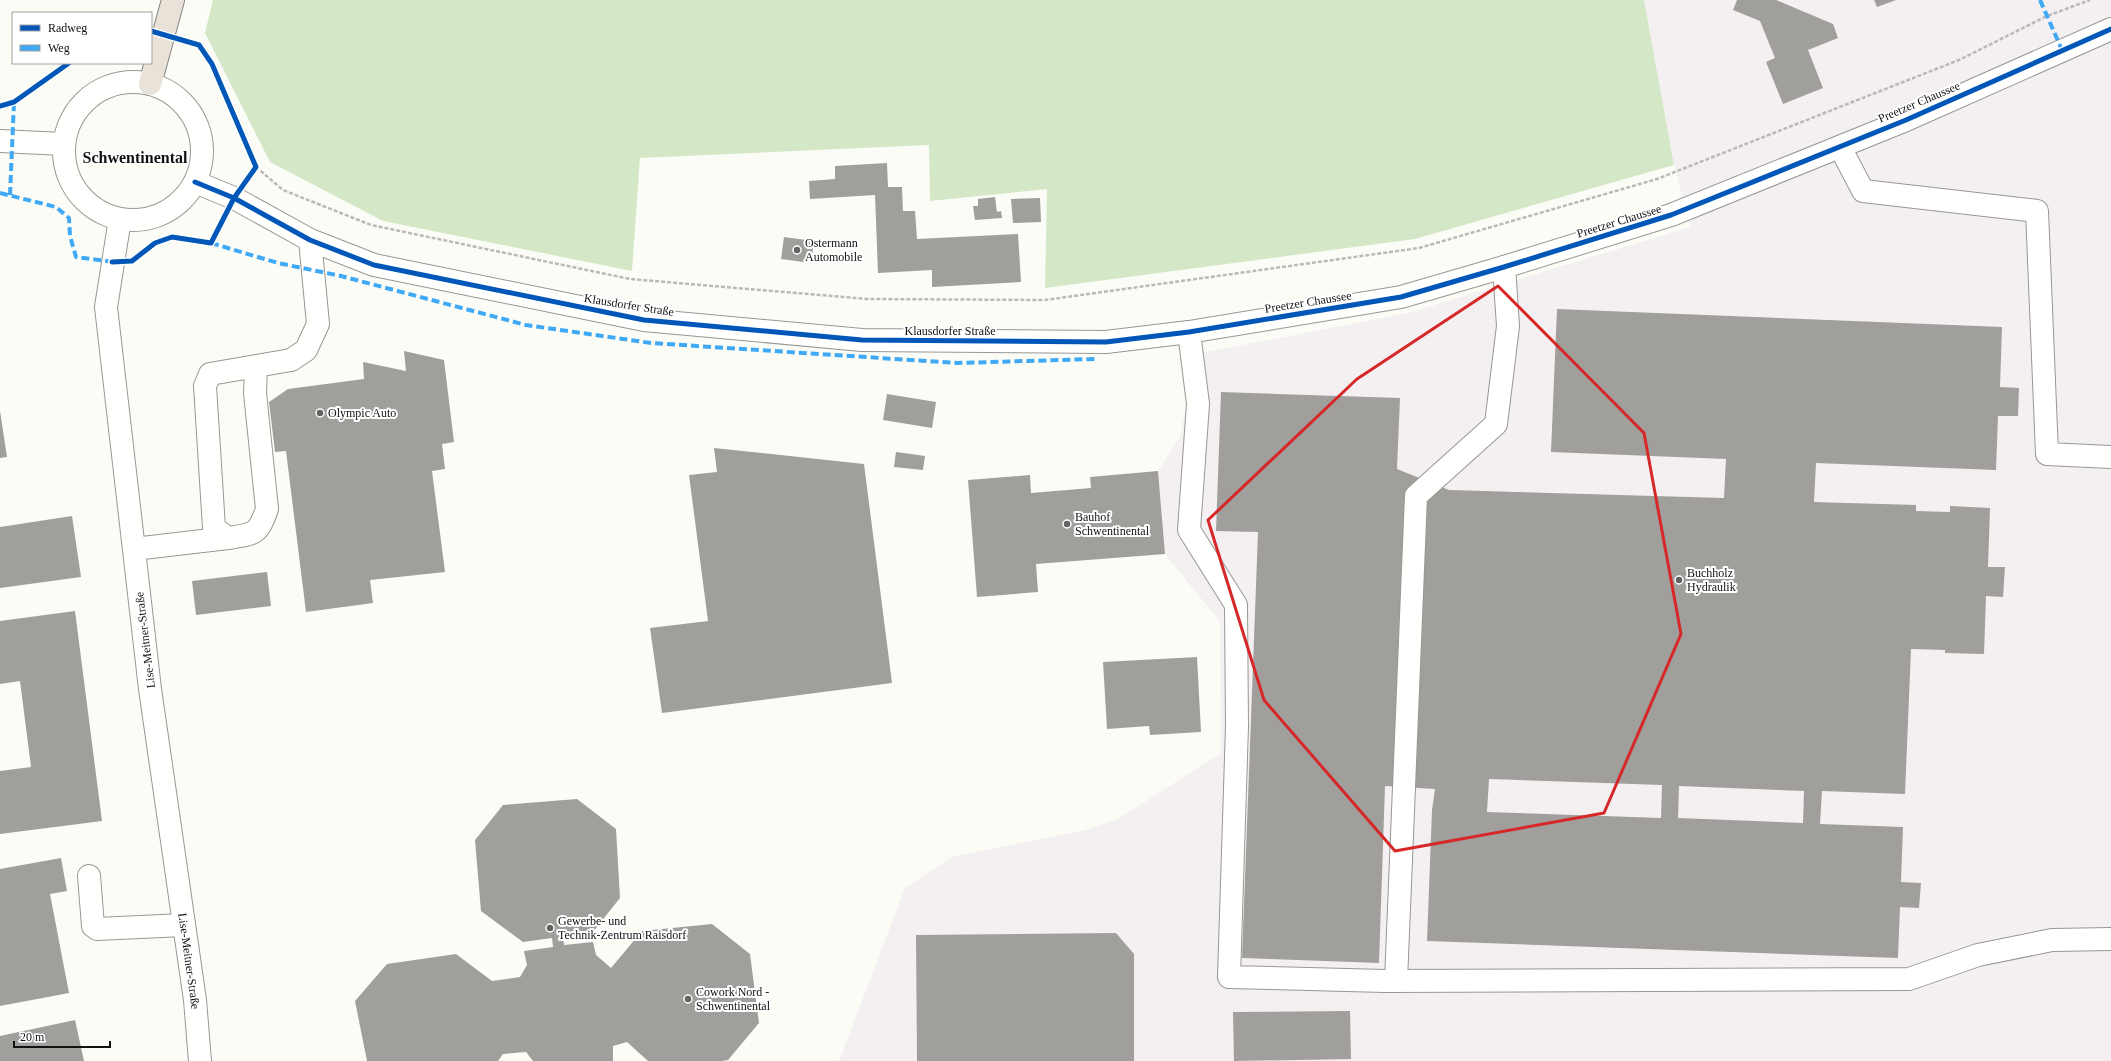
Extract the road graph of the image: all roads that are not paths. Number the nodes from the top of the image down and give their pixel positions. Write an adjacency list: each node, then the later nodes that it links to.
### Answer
1 (173, 0): 3 (highway)
2 (2111, 29): 6 (street, Preetzer Chaussee)
3 (150, 84): 5 (street); 7 (street)
4 (0, 141): 5 (street)
5 (64, 144): 8 (street)
6 (1840, 147): 10 (street, Preetzer Chaussee); 14 (street)
7 (195, 182): 8 (street); 9 (street, Klausdorfer Straße)
8 (120, 219): 16 (street, Lise-Meitner-Straße)
9 (310, 240): 12 (street, Klausdorfer Straße); 13 (street)
10 (1504, 267): 11 (street, Preetzer Chaussee); 20 (street)
11 (1189, 332): 12 (street, Preetzer Chaussee); 20 (street)
12 (1106, 342)
13 (256, 366): 15 (street); 15 (street)
14 (2111, 457)
15 (228, 538): 16 (street)
16 (134, 549): 18 (street, Lise-Meitner-Straße)
17 (89, 876): 18 (street)
18 (184, 925): 21 (street, Lise-Meitner-Straße)
19 (2111, 939): 20 (street)
20 (1396, 981)
21 (200, 1061)

